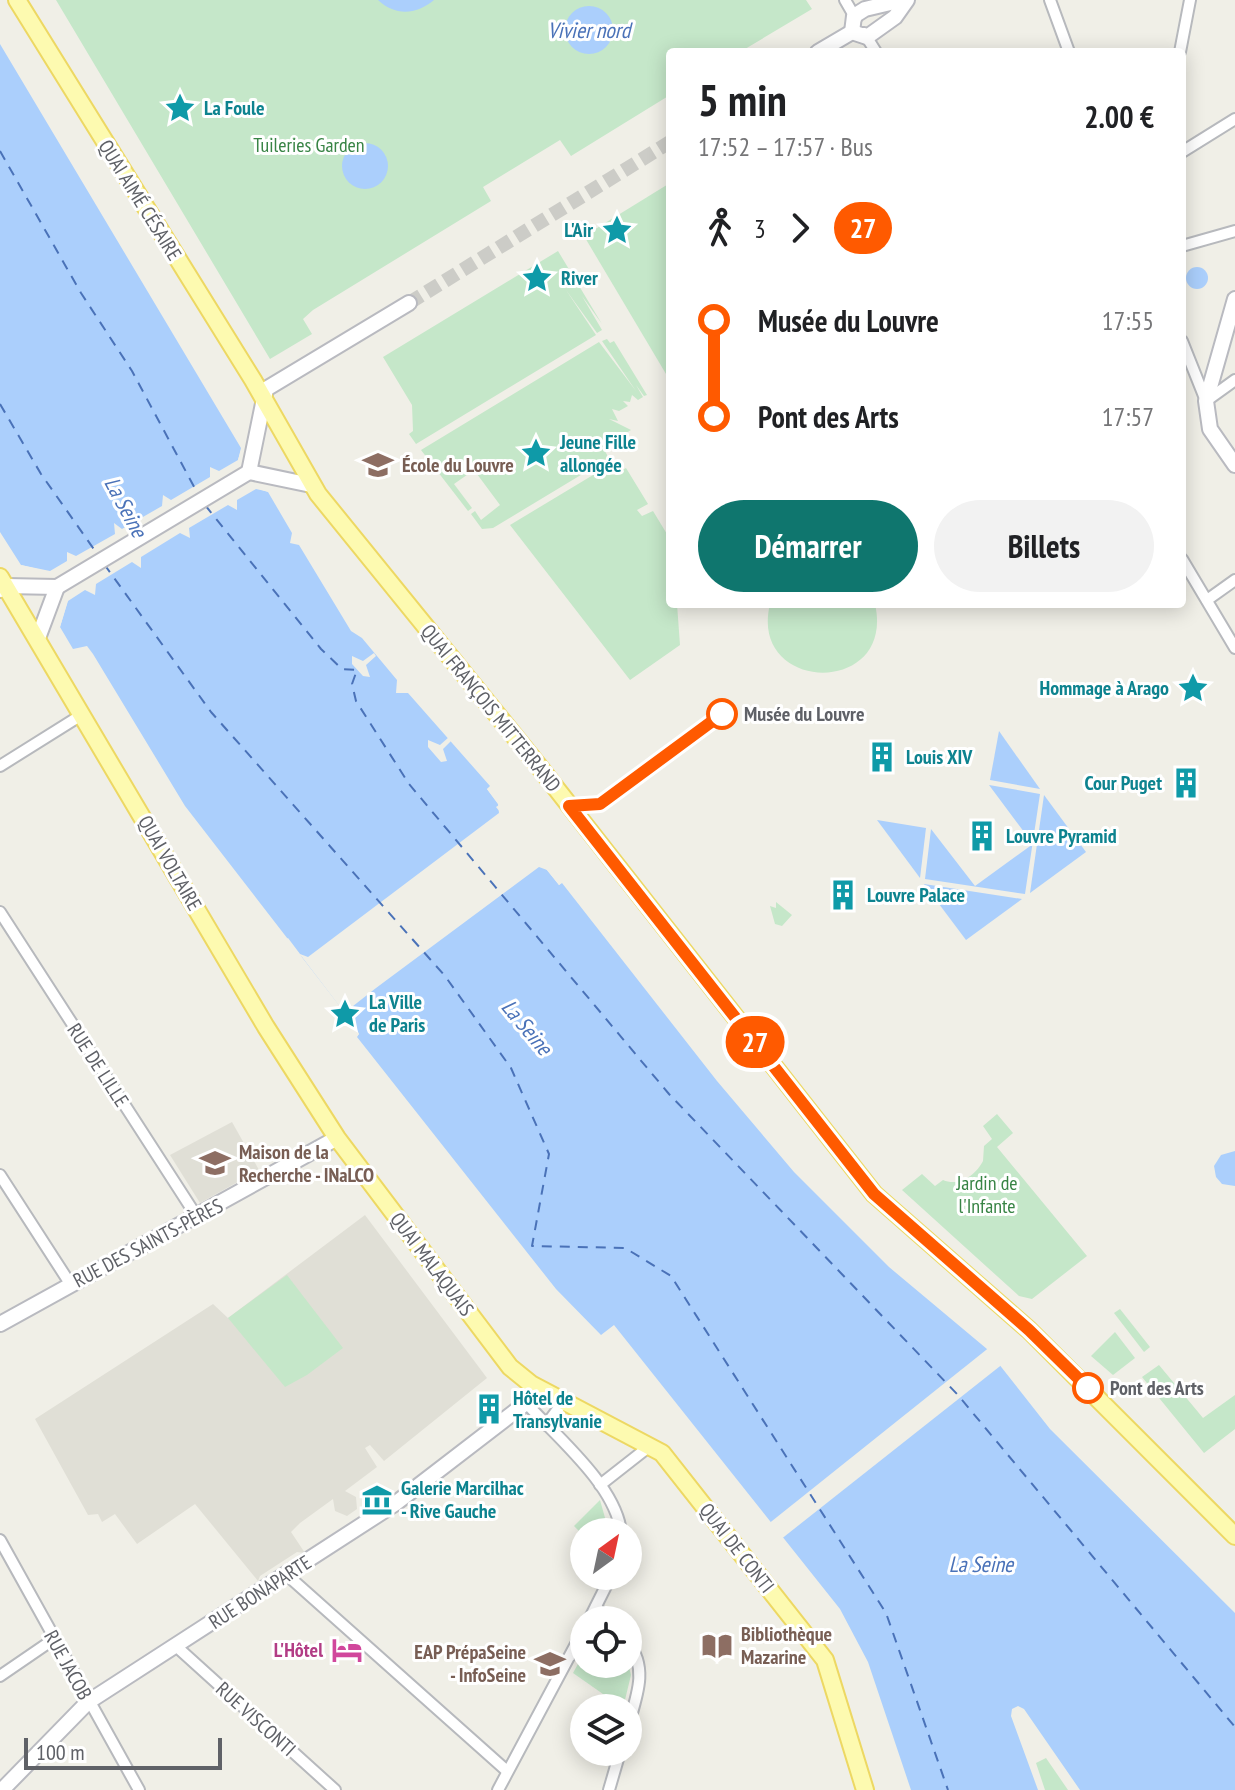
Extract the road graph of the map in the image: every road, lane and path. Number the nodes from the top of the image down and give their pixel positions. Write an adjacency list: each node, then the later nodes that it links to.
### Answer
1 (17, 0): 20 (main road, QUAI AIMÉ CÉSAIRE)
2 (845, 0): 6 (street)
3 (905, 0): 6 (street); 7 (street)
4 (1050, 0): 10 (street)
5 (1190, 0): 11 (street)
6 (854, 16): 7 (street)
7 (860, 34): 8 (street); 9 (street)
8 (827, 48)
9 (872, 48)
10 (1068, 48)
11 (1181, 48)
12 (1233, 121): 13 (street)
13 (1186, 150)
14 (1235, 231): 15 (street)
15 (1186, 245)
16 (1235, 299): 21 (street)
17 (409, 303): 20 (street)
18 (1186, 351): 21 (street)
19 (1235, 380): 21 (street)
20 (264, 400): 23 (street); 24 (main road, QUAI FRANÇOIS MITTERRAND)
21 (1206, 401): 22 (street)
22 (1235, 465)
23 (249, 472): 24 (street); 28 (street)
24 (311, 485): 47 (main road, QUAI FRANÇOIS MITTERRAND)
25 (1186, 566): 29 (street)
26 (1235, 580): 29 (street)
27 (2, 584): 28 (street); 30 (main road, QUAI VOLTAIRE)
28 (57, 587): 30 (street)
29 (1207, 600): 31 (street)
30 (38, 638): 32 (main road, QUAI VOLTAIRE)
31 (1235, 648)
32 (83, 714): 33 (street); 35 (main road, QUAI VOLTAIRE)
33 (0, 766)
34 (0, 912): 37 (street, RUE DE LILLE)
35 (337, 1138): 37 (street, RUE DES SAINTS-PÈRES); 40 (main road, QUAI MALAQUAIS)
36 (0, 1175): 38 (street)
37 (197, 1217): 38 (street, RUE DES SAINTS-PÈRES)
38 (71, 1285): 39 (street, RUE DES SAINTS-PÈRES)
39 (0, 1324)
40 (531, 1384): 41 (main road, QUAI MALAQUAIS); 42 (street)
41 (564, 1401): 43 (street); 44 (main road, QUAI MALAQUAIS)
42 (526, 1403): 43 (street); 49 (street, RUE BONAPARTE)
43 (546, 1425): 45 (street)
44 (651, 1445): 45 (street); 62 (main road, QUAI DE CONTI)
45 (600, 1485): 46 (street)
46 (617, 1518)
47 (1232, 1527)
48 (0, 1540): 50 (street, RUE JACOB)
49 (287, 1575): 51 (street, RUE BONAPARTE); 56 (street)
50 (54, 1639): 53 (street); 54 (street, RUE JACOB)
51 (177, 1647): 54 (street, RUE BONAPARTE); 59 (street, RUE VISCONTI)
52 (570, 1655): 56 (street)
53 (0, 1676)
54 (88, 1702): 57 (street, RUE BONAPARTE); 58 (street, RUE JACOB)
55 (616, 1766): 61 (street)
56 (507, 1771): 60 (street)
57 (2, 1790)
58 (139, 1790)
59 (335, 1790)
60 (498, 1790)
61 (609, 1790)
62 (865, 1790)

